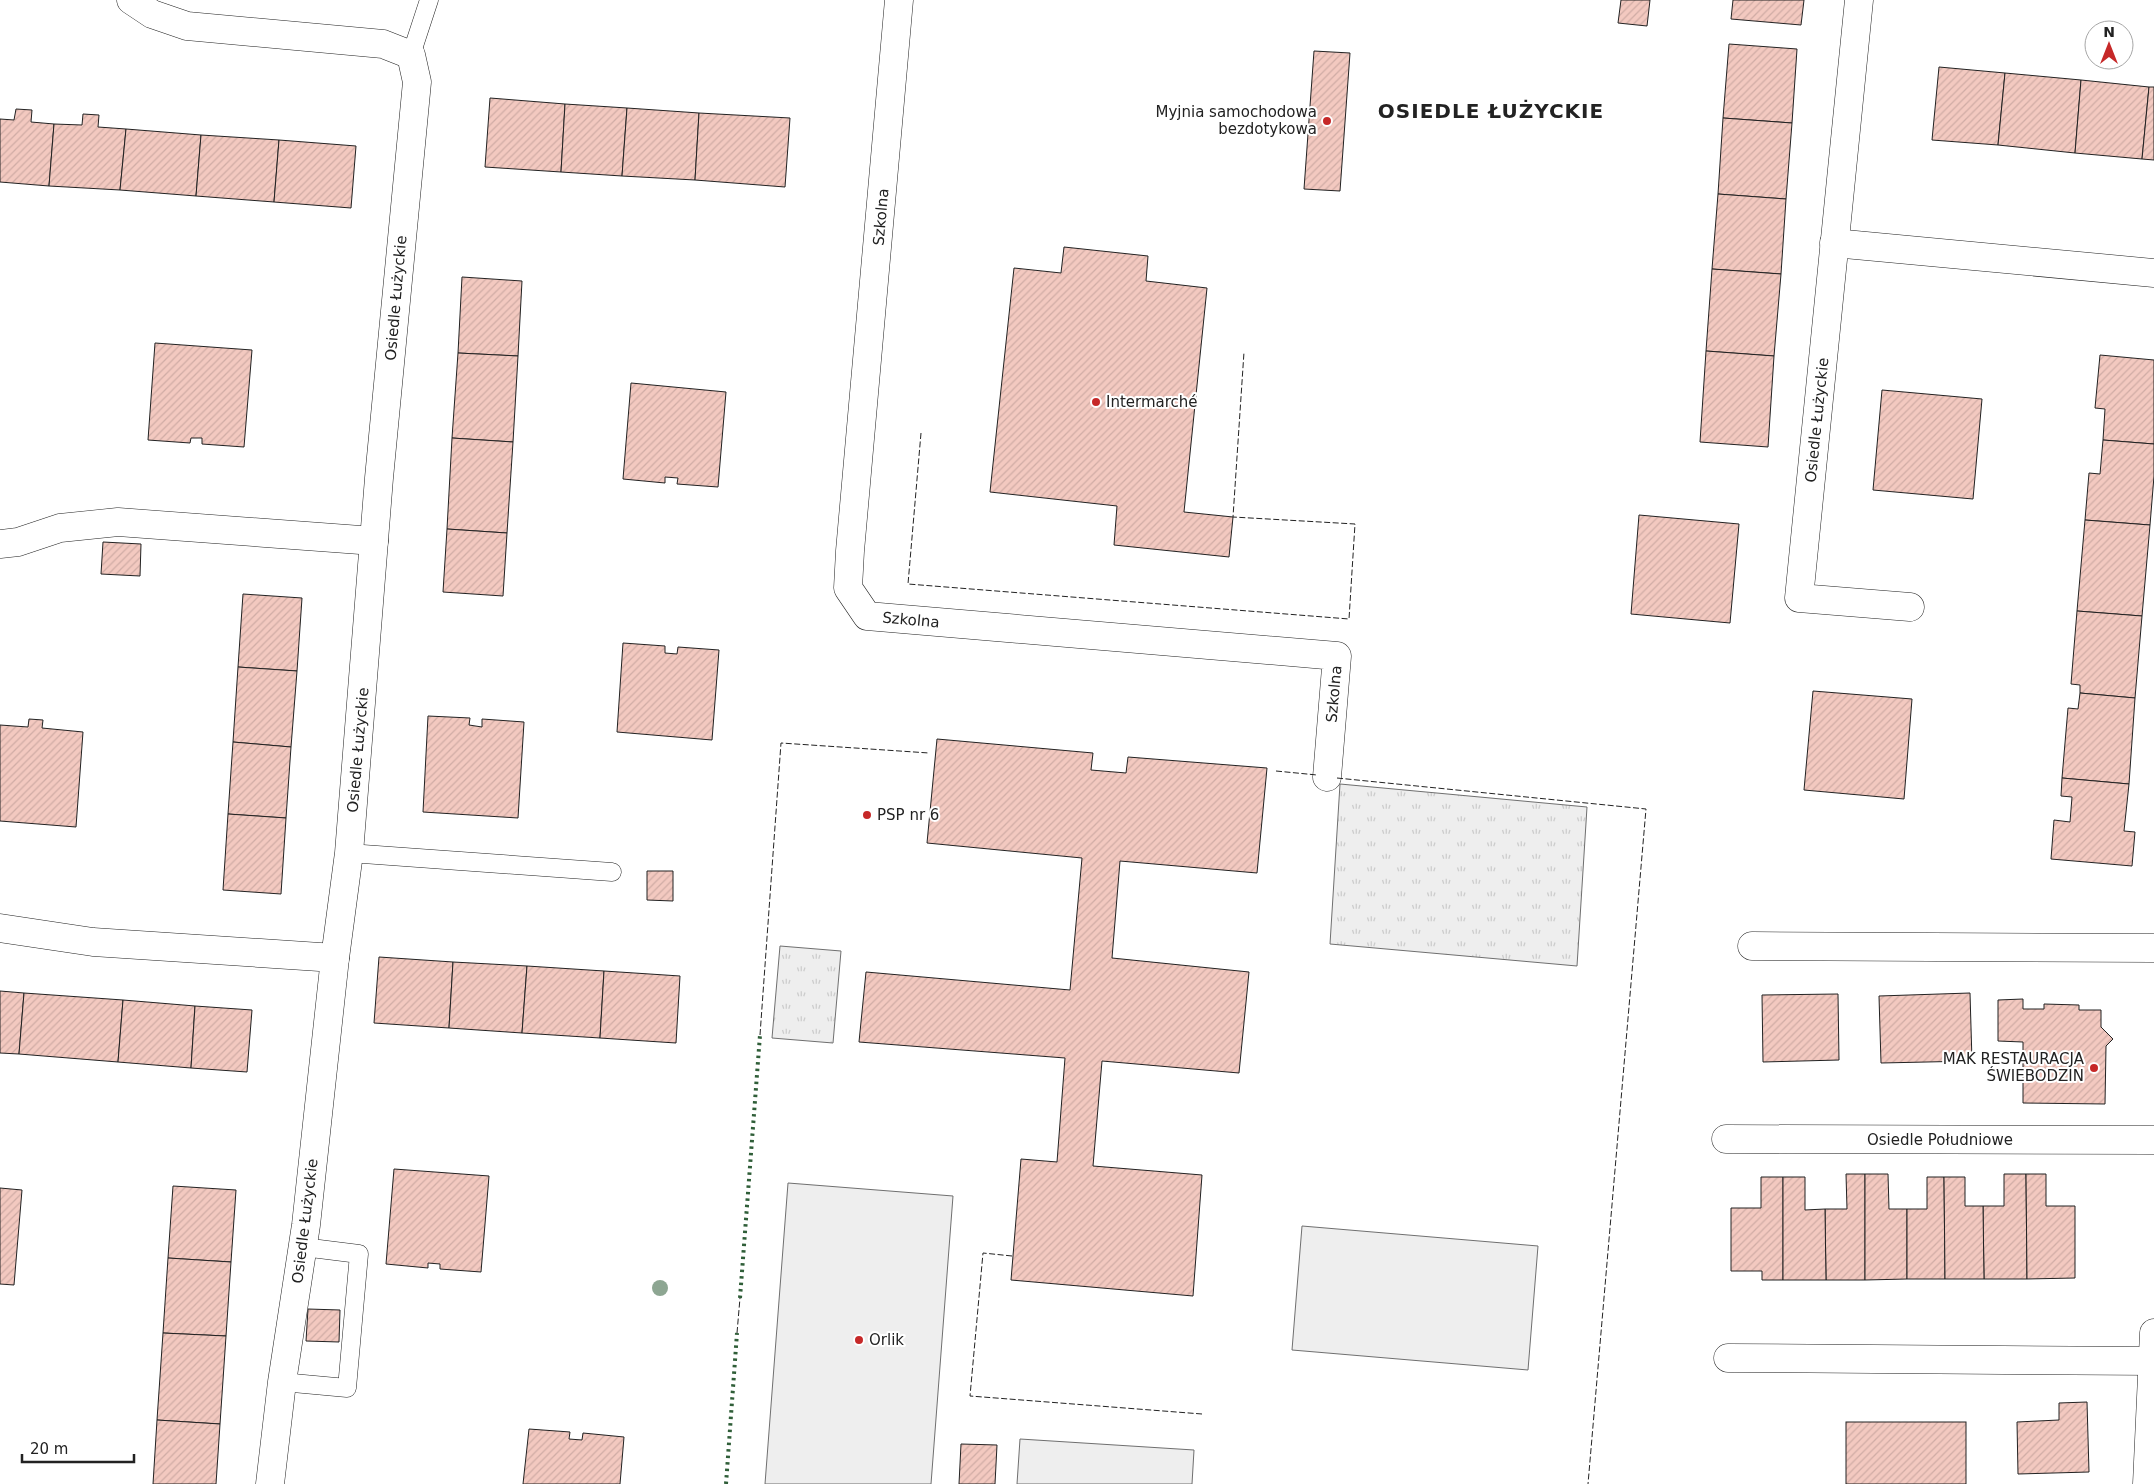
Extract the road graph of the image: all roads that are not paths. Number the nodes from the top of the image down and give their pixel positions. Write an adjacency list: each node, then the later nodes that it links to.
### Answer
1 (131, 0): 5 (street)
2 (429, 0): 5 (lane)
3 (899, 0): 11 (street, Szkolna)
4 (1860, 0): 6 (street, Osiedle Łużyckie)
5 (411, 55): 8 (street, Osiedle Łużyckie)
6 (1834, 243): 7 (street); 10 (street, Osiedle Łużyckie)
7 (2154, 273)
8 (374, 541): 9 (street); 12 (street, Osiedle Łużyckie)
9 (0, 544)
10 (1910, 607)
11 (1327, 777)
12 (349, 853): 13 (lane); 17 (street, Osiedle Łużyckie)
13 (612, 872)
14 (0, 928): 17 (street)
15 (1752, 946): 16 (street)
16 (2154, 948)
17 (336, 958): 20 (street, Osiedle Łużyckie)
18 (1726, 1139): 19 (street, Osiedle Południowe)
19 (2154, 1140)
20 (303, 1247): 24 (street, Osiedle Łużyckie); 24 (lane)
21 (2154, 1333): 23 (street)
22 (1728, 1358): 23 (street)
23 (2153, 1361): 26 (street)
24 (282, 1382): 25 (street, Osiedle Łużyckie)
25 (270, 1484)
26 (2147, 1484)

